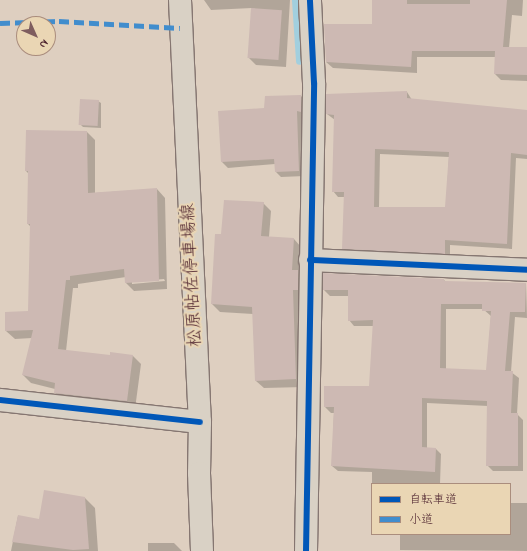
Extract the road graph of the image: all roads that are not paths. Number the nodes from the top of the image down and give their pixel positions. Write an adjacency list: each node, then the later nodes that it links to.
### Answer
1 (180, 0): 6 (street, 松原帖佐停車場線)
2 (310, 0): 3 (street)
3 (310, 260): 4 (street); 8 (street)
4 (527, 270)
5 (0, 400): 6 (street)
6 (200, 422): 7 (street, 松原帖佐停車場線)
7 (202, 551)
8 (306, 551)

